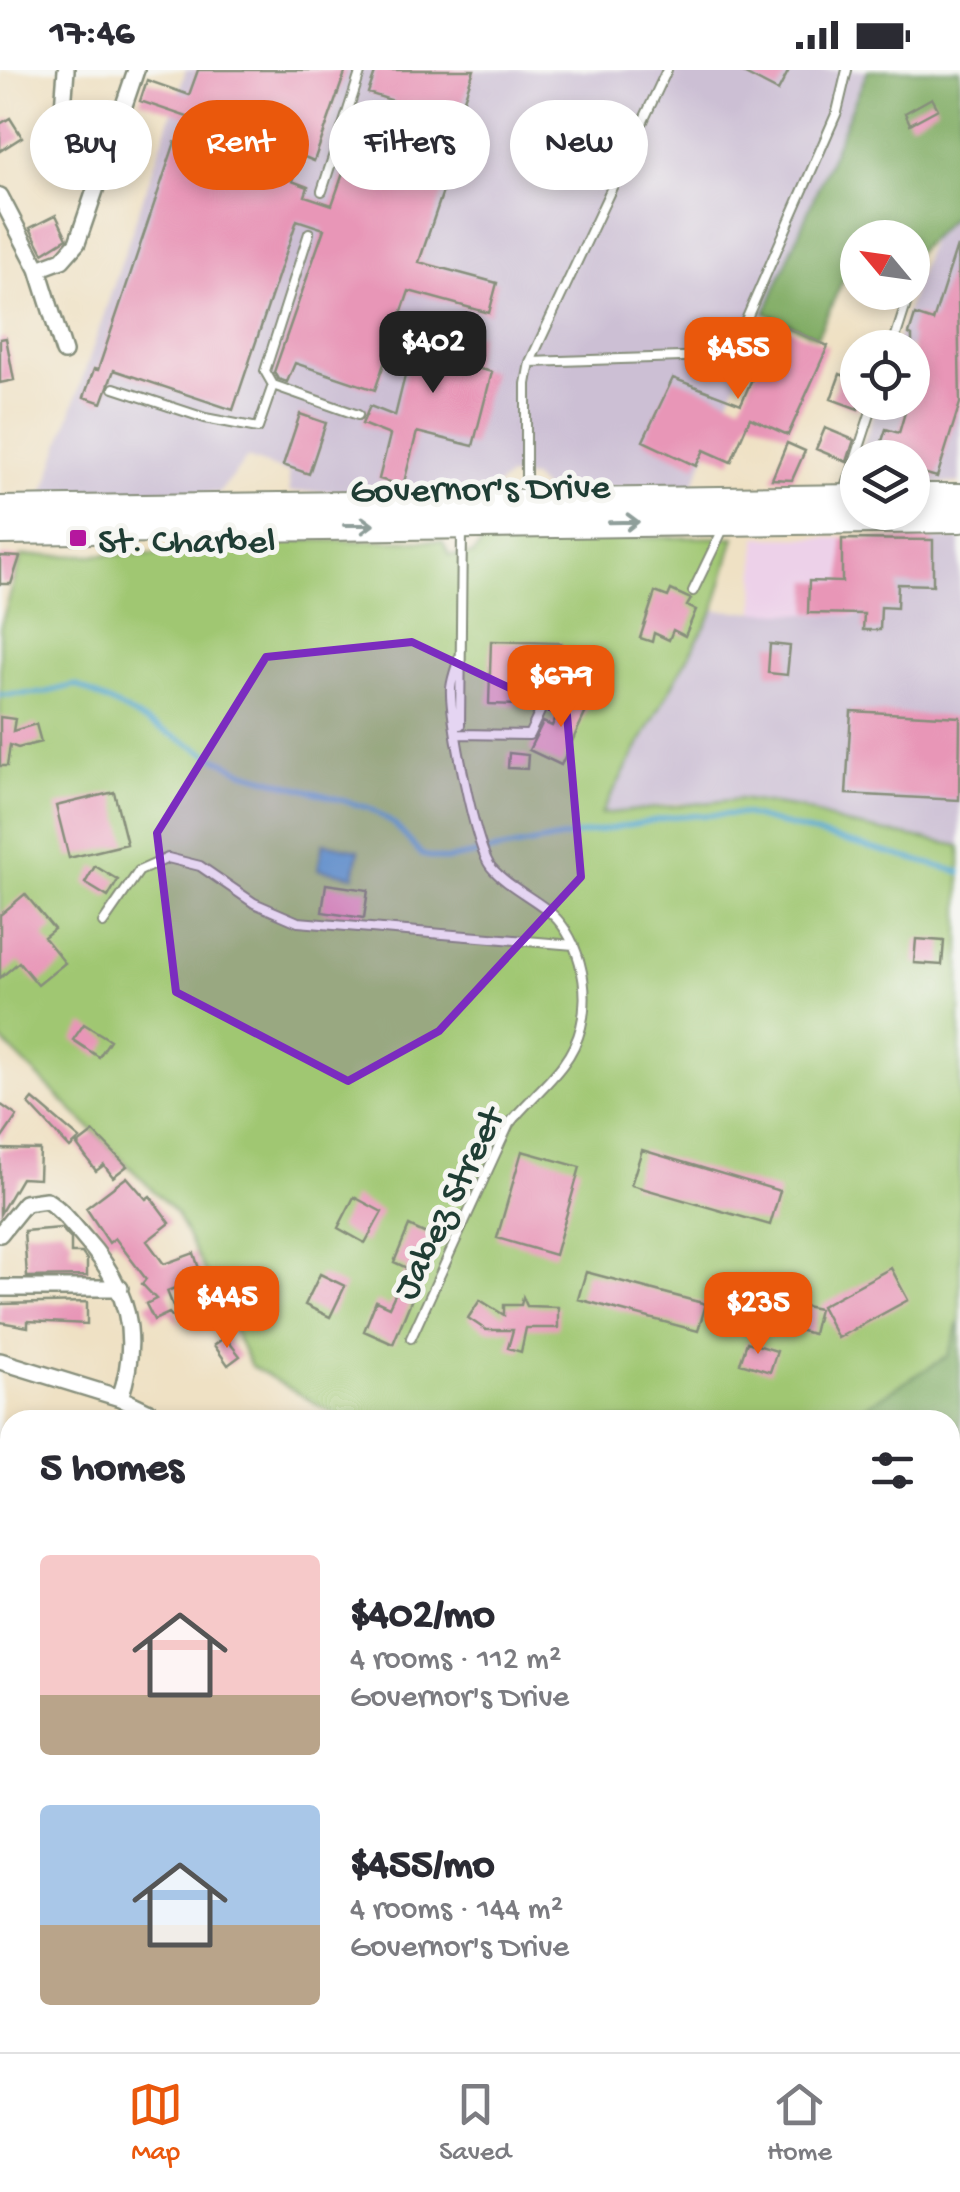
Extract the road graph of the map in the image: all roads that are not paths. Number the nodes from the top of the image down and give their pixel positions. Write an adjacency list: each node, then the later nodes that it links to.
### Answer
1 (66, 70): 6 (street)
2 (136, 70): 7 (street)
3 (361, 70): 9 (lane)
4 (667, 70): 14 (lane)
5 (847, 70): 14 (lane)
6 (64, 100)
7 (126, 100)
8 (93, 190): 12 (street)
9 (322, 191)
10 (0, 196): 12 (street)
11 (309, 233): 15 (lane)
12 (38, 269): 13 (street)
13 (64, 352)
14 (530, 362): 23 (lane)
15 (273, 385): 16 (lane); 17 (lane)
16 (114, 388)
17 (358, 415)
18 (930, 498): 19 (highway)
19 (960, 498)
20 (840, 499): 23 (highway, Governor's Drive)
21 (0, 510): 22 (highway, Governor's Drive)
22 (462, 513): 23 (highway, Governor's Drive); 26 (highway, Governor's Drive, one-way to 22); 29 (lane, Jabez Street)
23 (526, 513): 25 (highway, Governor's Drive, one-way to 25)
24 (960, 518): 25 (highway, Governor's Drive)
25 (727, 521): 27 (lane)
26 (0, 530)
27 (694, 591)
28 (544, 703): 29 (lane)
29 (459, 734): 31 (lane, Jabez Street)
30 (102, 923): 31 (lane)
31 (574, 945): 35 (lane, Jabez Street)
32 (0, 1234): 34 (street)
33 (0, 1288): 34 (street)
34 (120, 1288): 37 (street)
35 (411, 1338)
36 (0, 1361): 37 (street)
37 (120, 1398): 38 (street)
38 (145, 1410)

